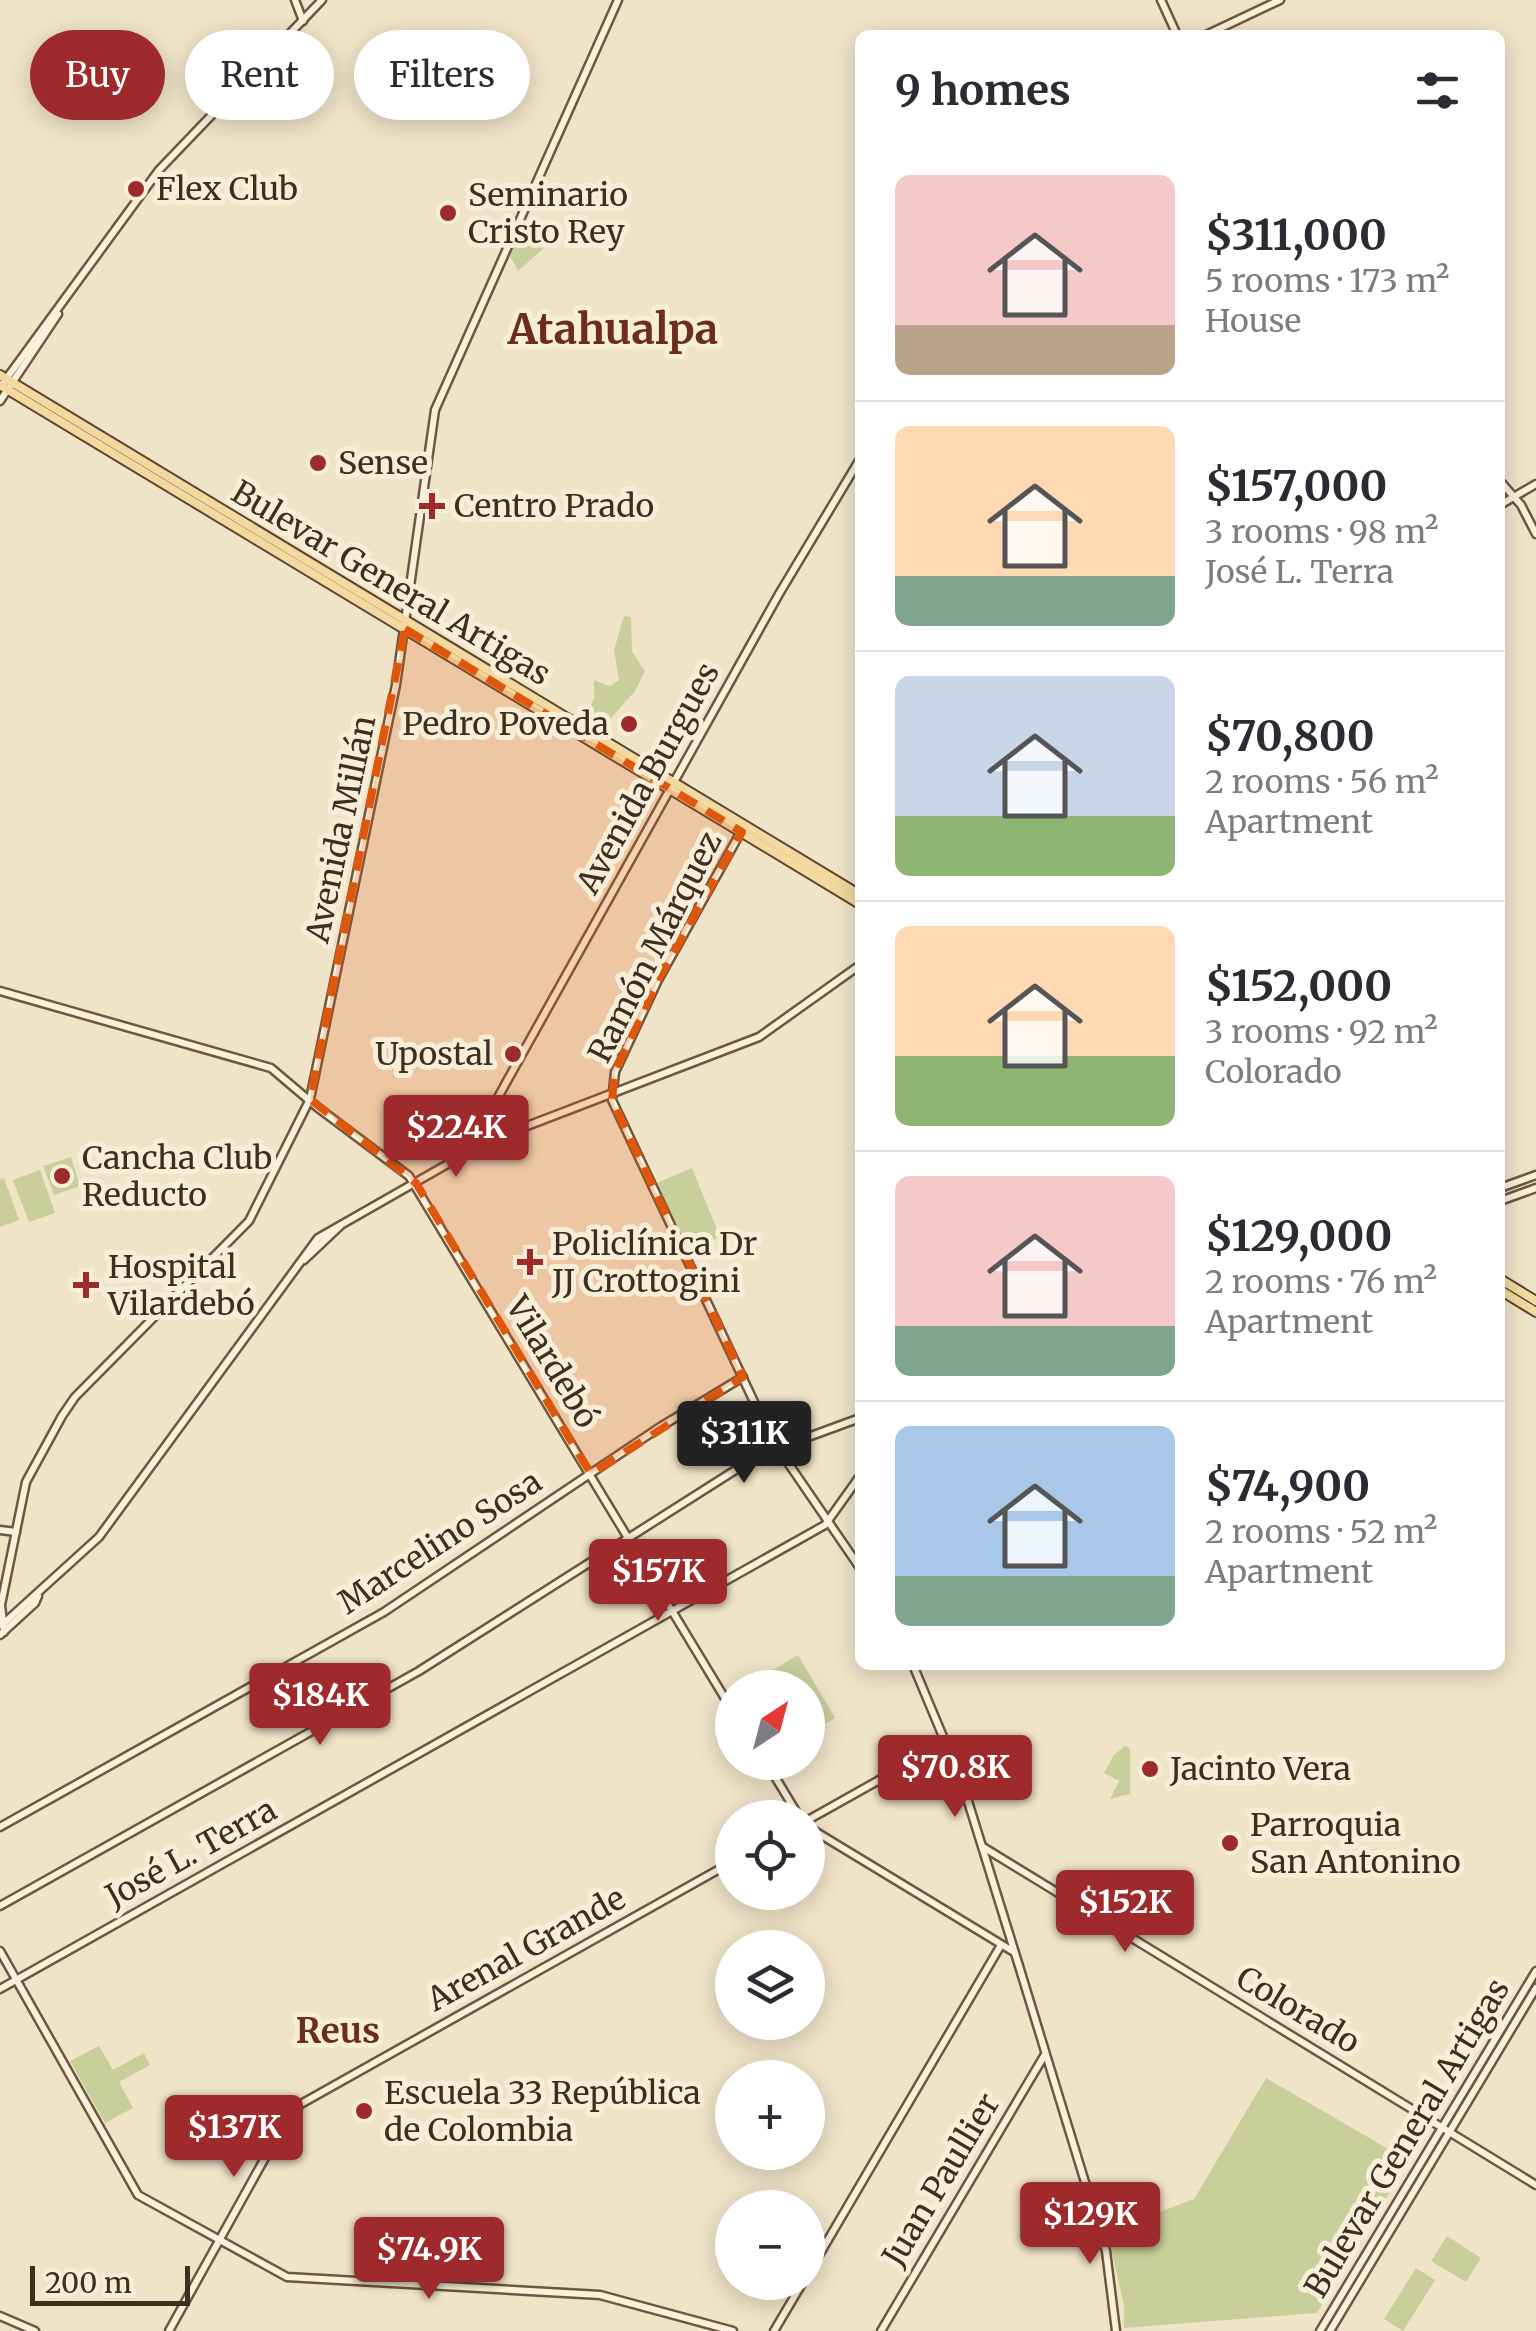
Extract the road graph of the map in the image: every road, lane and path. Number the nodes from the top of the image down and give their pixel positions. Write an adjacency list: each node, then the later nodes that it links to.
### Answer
1 (295, 0): 6 (street)
2 (322, 0): 6 (street)
3 (618, 0): 17 (street, Avenida Millán)
4 (1161, 0): 7 (street)
5 (1280, 0): 8 (street)
6 (303, 21): 9 (street)
7 (1175, 30)
8 (1217, 30)
9 (4, 384): 10 (street); 17 (main road, Bulevar General Artigas)
10 (0, 401)
11 (855, 467): 18 (street, Avenida Burgues)
12 (1536, 484): 14 (street)
13 (1505, 487): 14 (street)
14 (1514, 496): 15 (street); 16 (street)
15 (1505, 502)
16 (1536, 534)
17 (406, 625): 18 (main road, Bulevar General Artigas); 25 (street, Avenida Millán)
18 (673, 786): 19 (main road, Bulevar General Artigas); 26 (street, Avenida Burgues)
19 (743, 828): 20 (main road, Bulevar General Artigas); 21 (main road, Bulevar General Artigas); 24 (street, Ramón Márquez)
20 (855, 892)
21 (855, 901)
22 (855, 968): 24 (street)
23 (0, 991): 25 (street, Vilardebó)
24 (612, 1093): 27 (street); 38 (street)
25 (310, 1099): 30 (street, Vilardebó); 45 (street, Avenida Millán)
26 (484, 1124): 27 (street); 28 (street, Avenida Burgues)
27 (488, 1140): 28 (street)
28 (478, 1146): 30 (street)
29 (1536, 1175): 31 (street)
30 (416, 1183): 41 (street, Vilardebó); 50 (street)
31 (1505, 1186)
32 (1536, 1188): 33 (street)
33 (1505, 1199)
34 (1505, 1282): 36 (main road)
35 (1505, 1293): 37 (main road)
36 (1536, 1301)
37 (1536, 1312)
38 (743, 1377): 40 (street); 41 (street, Marcelino Sosa)
39 (855, 1420): 40 (street)
40 (776, 1448): 43 (street); 46 (street)
41 (591, 1474): 46 (street, Vilardebó); 55 (street, Marcelino Sosa)
42 (855, 1483): 43 (street, José L. Terra)
43 (829, 1522): 47 (street); 49 (street, José L. Terra)
44 (0, 1530): 45 (street)
45 (16, 1532): 48 (street, Avenida Millán)
46 (628, 1538): 49 (street, Vilardebó); 59 (street)
47 (855, 1561)
48 (0, 1605): 50 (street, Avenida Millán)
49 (672, 1611): 52 (street, Vilardebó); 64 (street, José L. Terra)
50 (2, 1630)
51 (915, 1670): 53 (street)
52 (715, 1682)
53 (947, 1742): 54 (street); 57 (street)
54 (825, 1813)
55 (0, 1827)
56 (825, 1834): 60 (street)
57 (983, 1846): 62 (street); 68 (street, Colorado)
58 (715, 1872): 70 (street, Arenal Grande)
59 (0, 1906)
60 (1001, 1944): 62 (street); 71 (street)
61 (0, 1951): 64 (street)
62 (1016, 1953): 67 (street)
63 (1536, 1971): 68 (street, Bulevar General Artigas)
64 (16, 1980): 66 (street, José L. Terra); 70 (street)
65 (1536, 1988): 68 (street, Bulevar General Artigas)
66 (0, 1989)
67 (1045, 2055): 78 (street, Juan Paullier); 79 (street)
68 (1446, 2130): 69 (street, Colorado); 80 (street, Bulevar General Artigas); 81 (street, Bulevar General Artigas)
69 (1536, 2185)
70 (220, 2240): 75 (street); 76 (street)
71 (825, 2245)
72 (792, 2300): 77 (street)
73 (0, 2316): 74 (street)
74 (35, 2331)
75 (168, 2331)
76 (733, 2331)
77 (774, 2331)
78 (881, 2331)
79 (1116, 2331)
80 (1320, 2331)
81 (1330, 2331)

